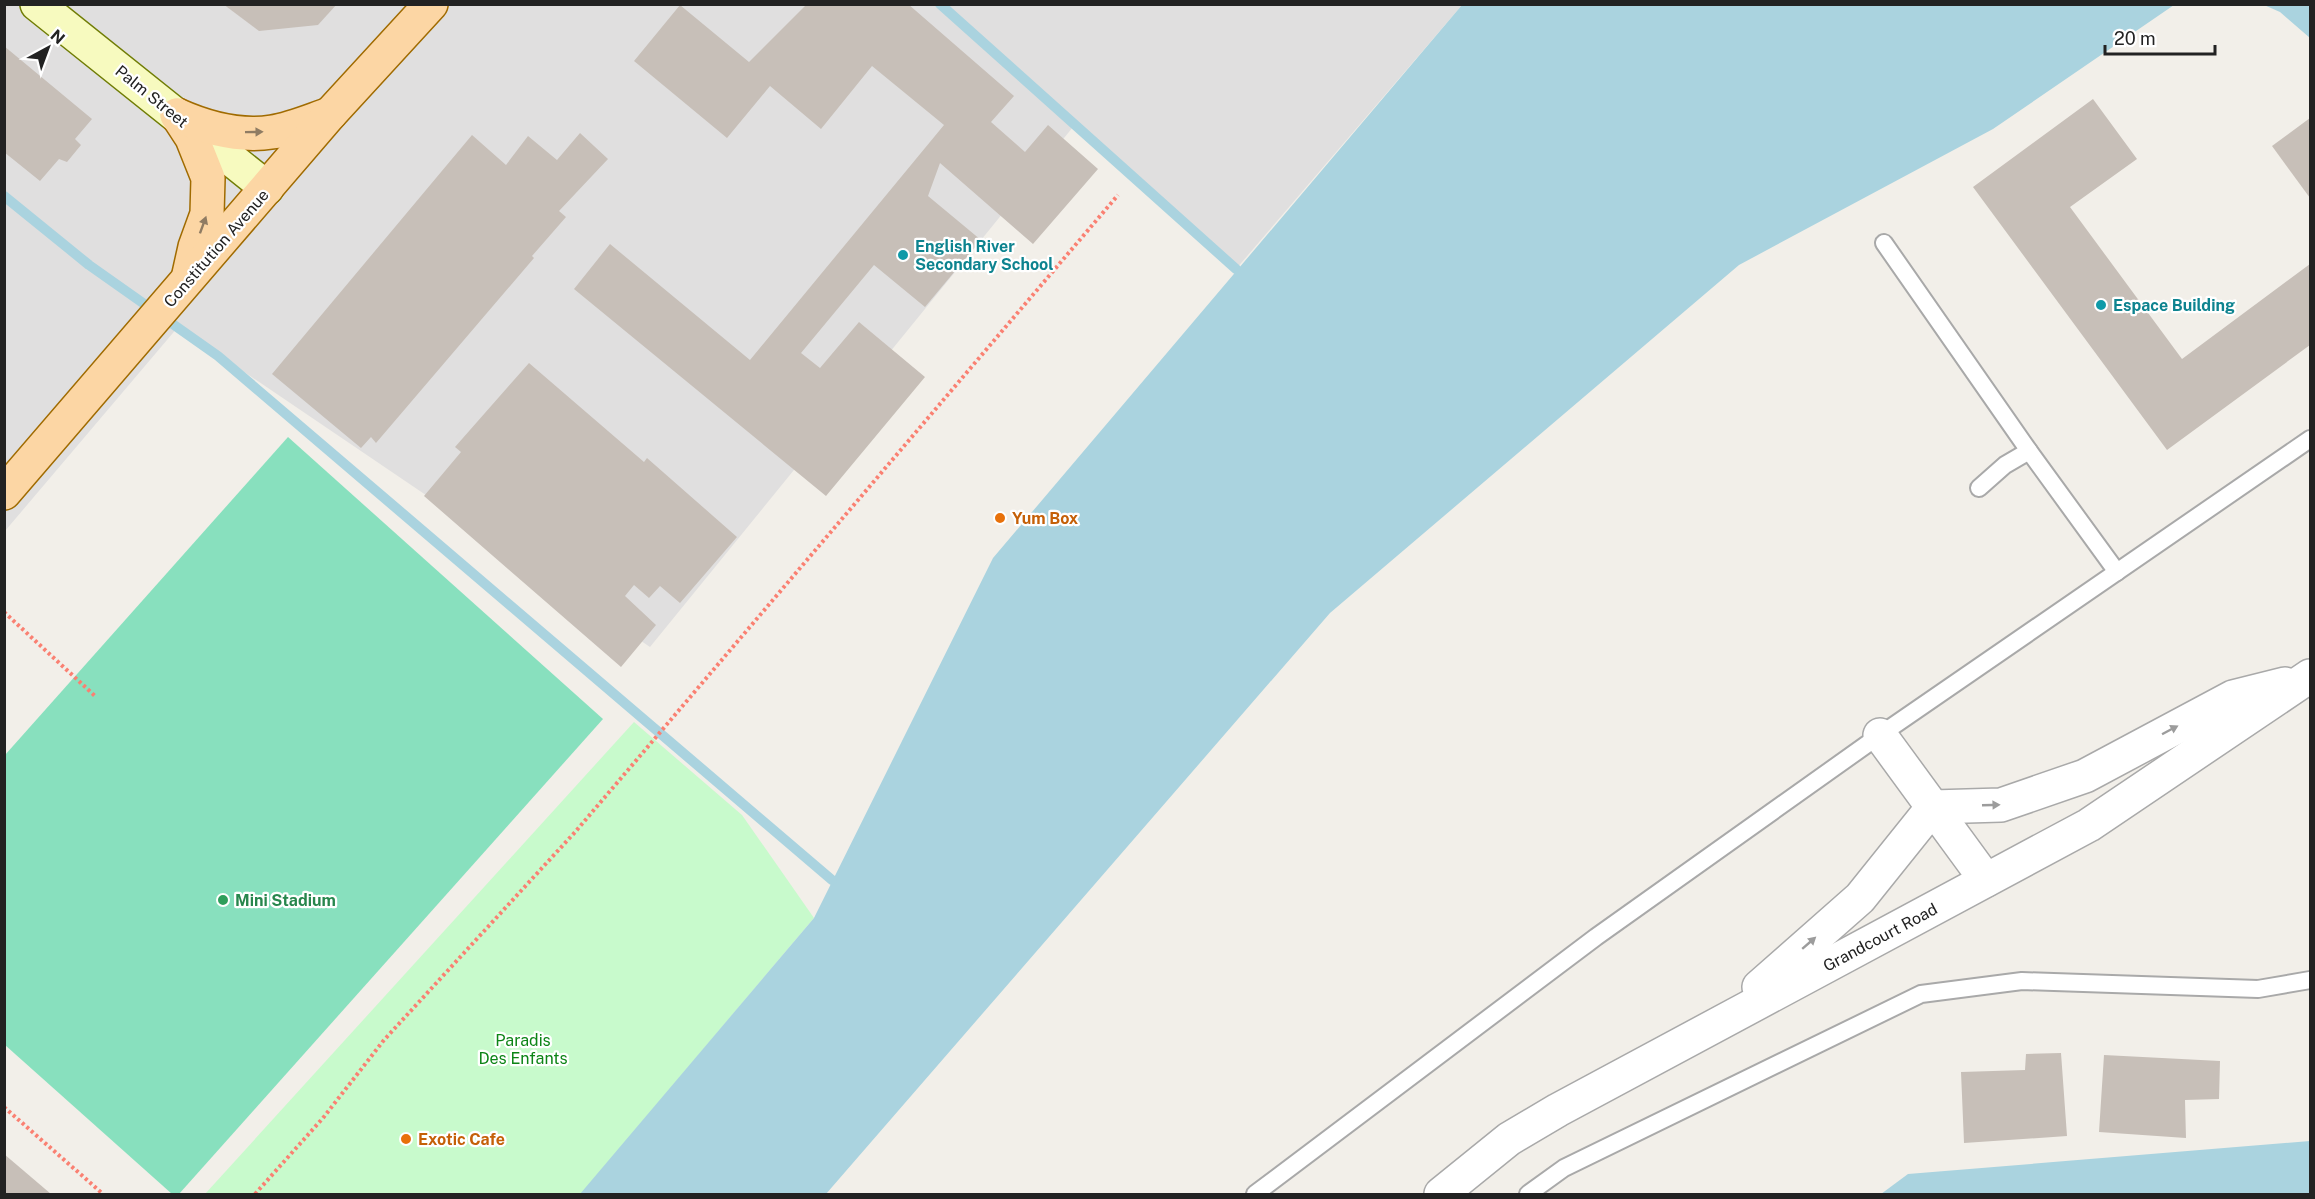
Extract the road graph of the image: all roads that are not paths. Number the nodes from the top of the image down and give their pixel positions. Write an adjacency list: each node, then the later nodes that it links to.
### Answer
1 (37, 4): 4 (main road, Palm Street)
2 (430, 4): 3 (main road, Constitution Avenue)
3 (330, 114): 4 (main road, one-way to 3); 5 (main road, Constitution Avenue)
4 (177, 116): 5 (main road, Palm Street); 7 (main road, one-way to 4)
5 (267, 188): 7 (main road, Constitution Avenue)
6 (1884, 243): 9 (lane)
7 (187, 282): 11 (main road, Constitution Avenue)
8 (2310, 439): 12 (lane)
9 (2029, 451): 10 (lane); 12 (lane)
10 (1979, 488)
11 (4, 493)
12 (2117, 572): 14 (lane)
13 (2309, 677): 15 (street, one-way to 13); 16 (street, Grandcourt Road)
14 (1880, 735): 15 (street); 20 (lane)
15 (1933, 807): 16 (street); 18 (street, one-way to 15)
16 (1986, 880): 18 (street, Grandcourt Road)
17 (2310, 980): 21 (lane)
18 (1719, 1024): 19 (street, Grandcourt Road)
19 (1442, 1193)
20 (1255, 1194)
21 (1528, 1194)

